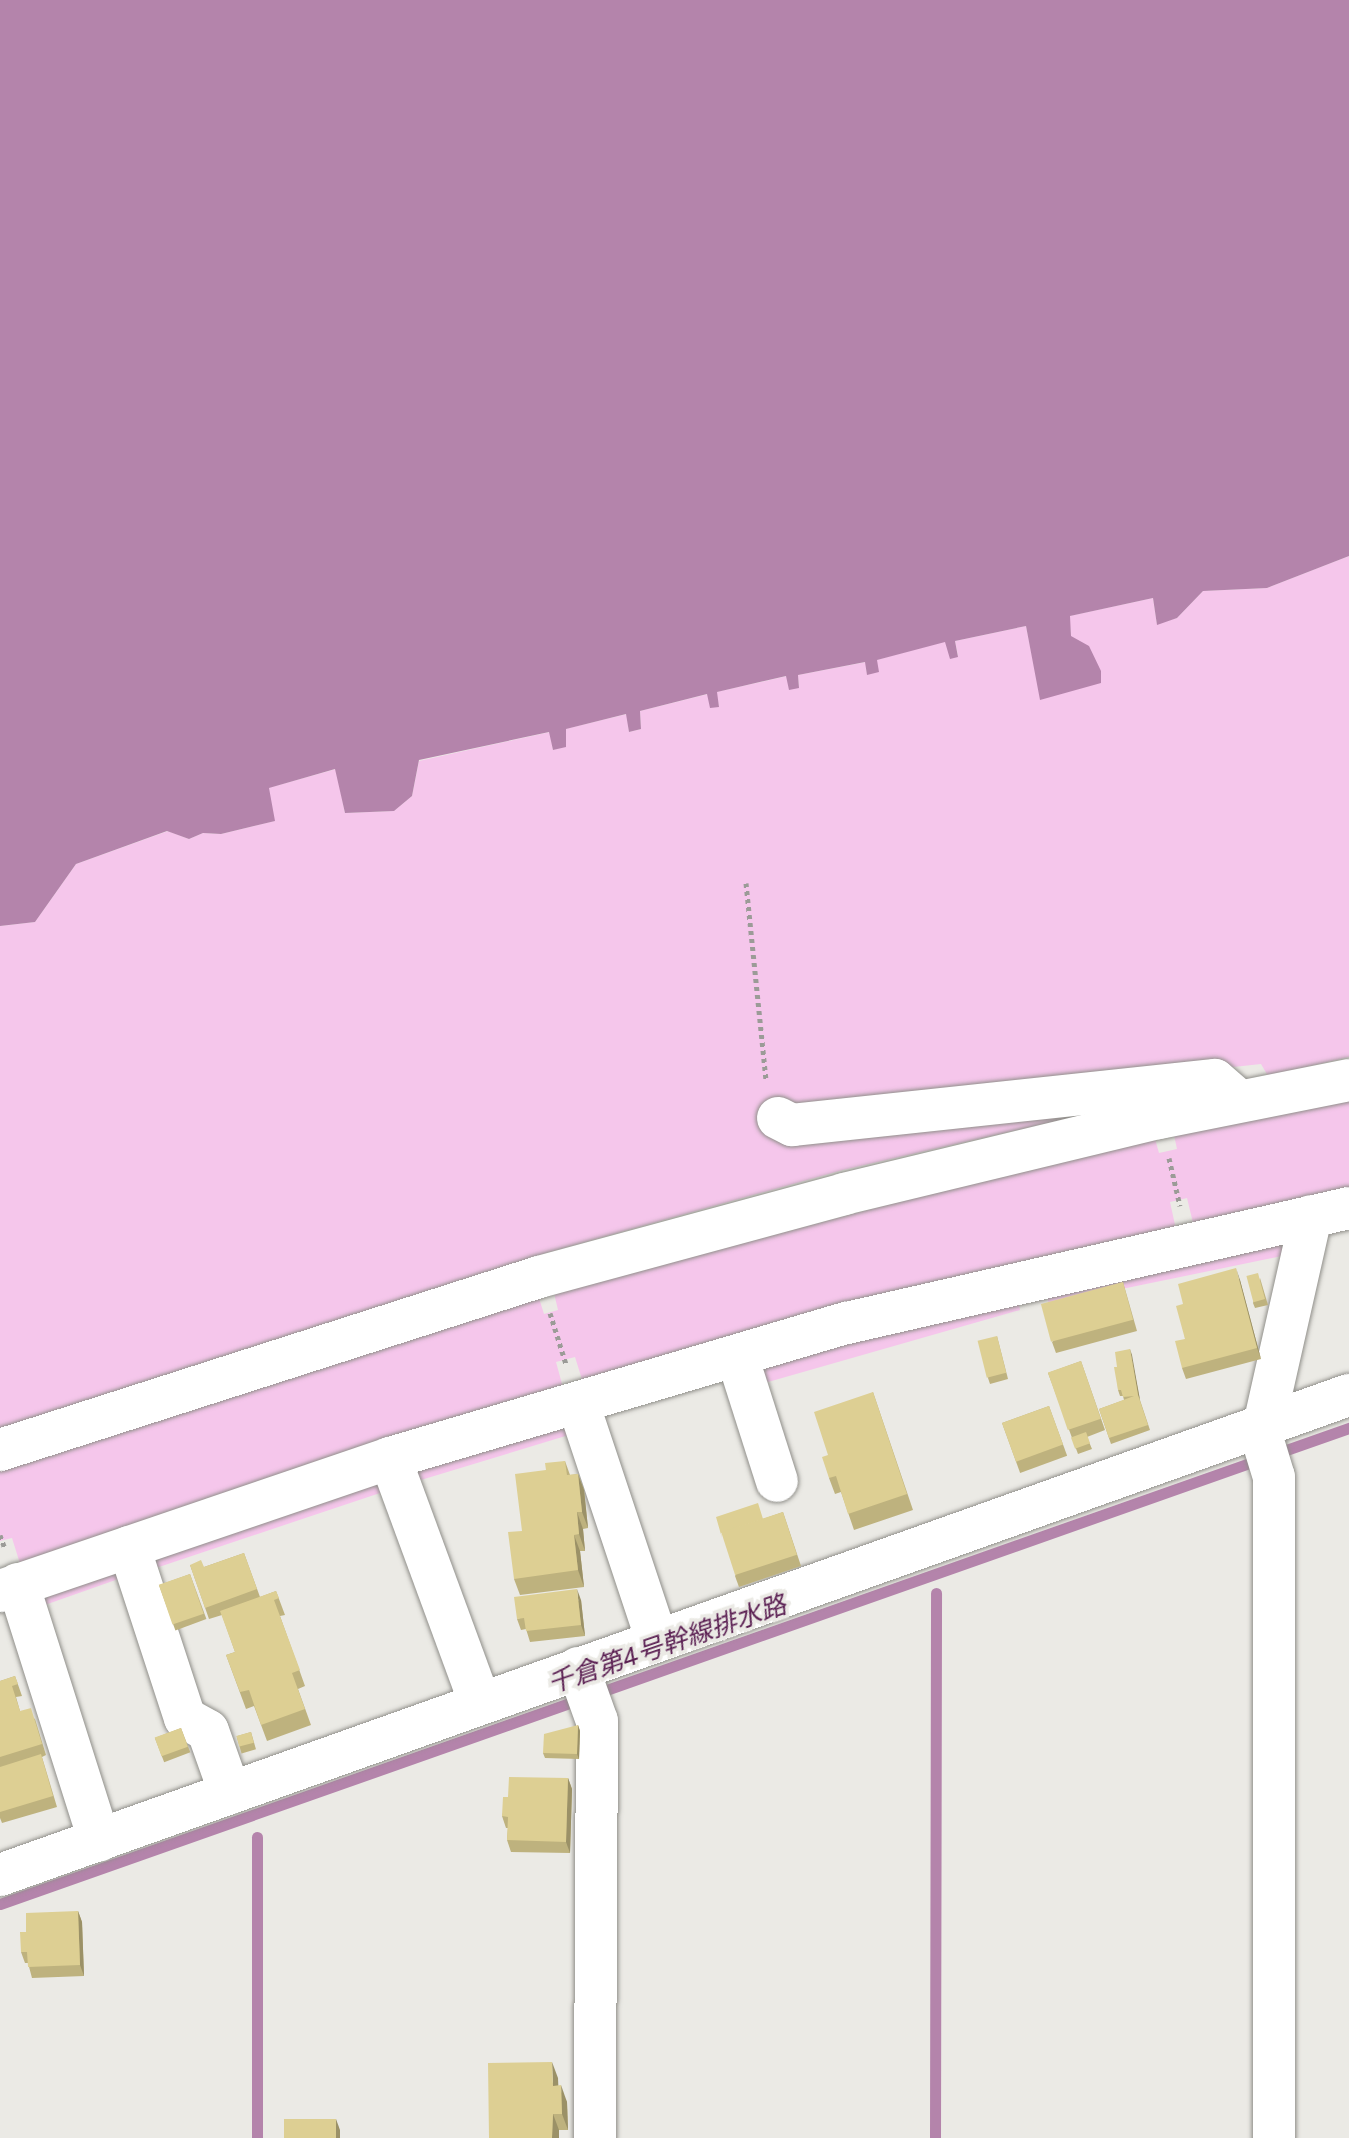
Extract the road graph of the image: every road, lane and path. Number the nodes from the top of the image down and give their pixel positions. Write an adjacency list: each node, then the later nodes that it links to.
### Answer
1 (746, 883): 4 (path)
2 (1349, 1080): 3 (street)
3 (1241, 1102): 4 (street); 14 (street)
4 (778, 1118)
5 (1167, 1151): 6 (path)
6 (1179, 1200)
7 (1330, 1212): 9 (street); 13 (street)
8 (550, 1313): 10 (path)
9 (737, 1356): 12 (street); 16 (street)
10 (564, 1360)
11 (1349, 1395): 13 (street)
12 (578, 1403): 15 (street); 19 (street)
13 (1264, 1442): 19 (street); 26 (street)
14 (0, 1450)
15 (390, 1458): 17 (street); 21 (street)
16 (777, 1481)
17 (129, 1547): 18 (street); 22 (street)
18 (9, 1588): 23 (street)
19 (657, 1641): 20 (street)
20 (585, 1689): 21 (street); 25 (street)
21 (480, 1703): 22 (street)
22 (230, 1793): 23 (street)
23 (99, 1840): 24 (street)
24 (0, 1875)
25 (595, 2138)
26 (1274, 2138)

